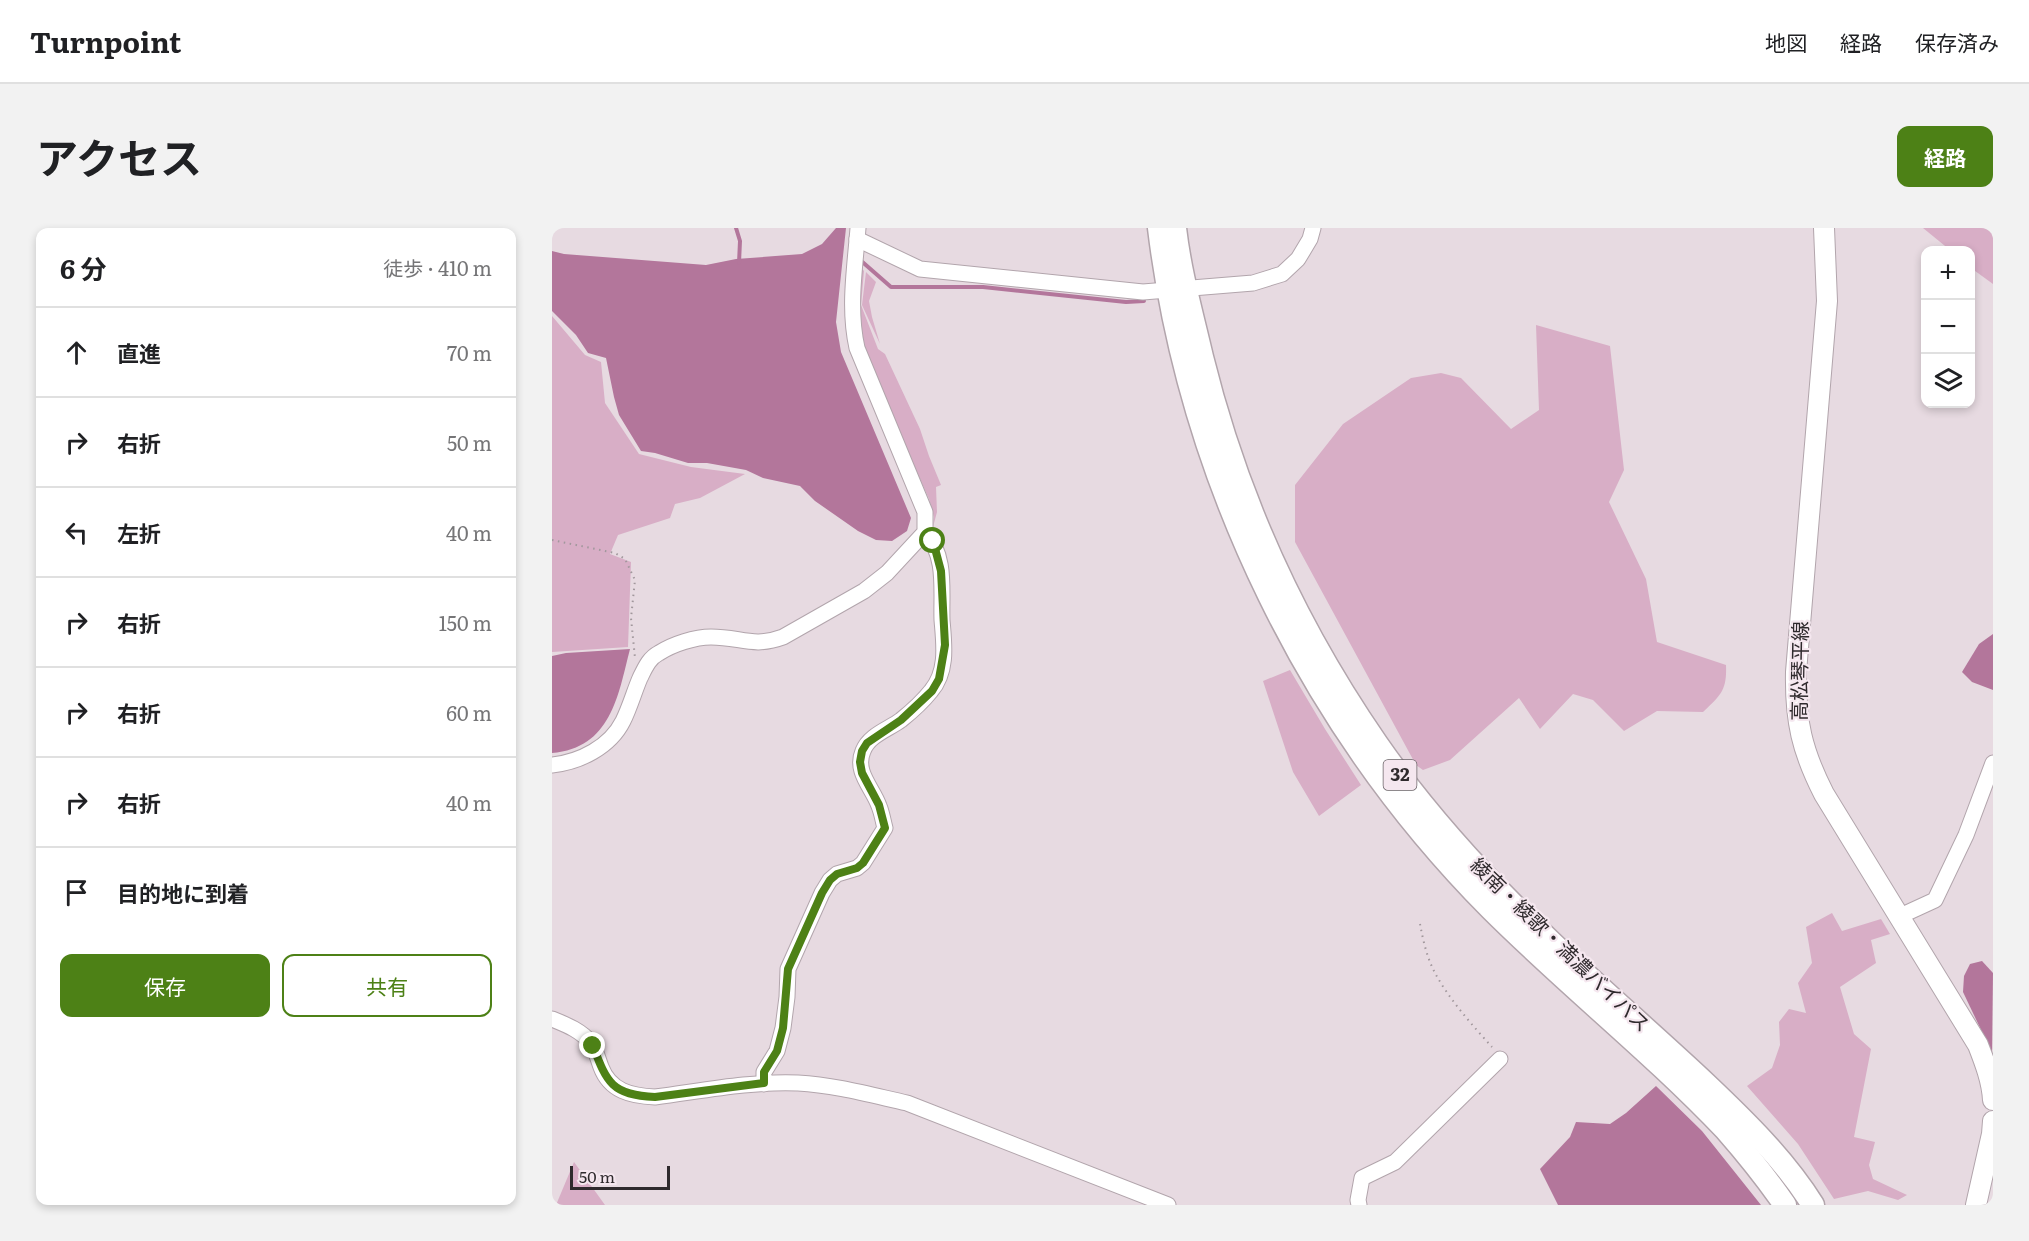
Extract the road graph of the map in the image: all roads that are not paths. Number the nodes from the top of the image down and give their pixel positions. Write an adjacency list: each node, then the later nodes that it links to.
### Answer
1 (1159, 228): 6 (highway, 綾南・綾歌・満濃バイパス / 32)
2 (1176, 228): 6 (highway, 綾南・綾歌・満濃バイパス / 32)
3 (1313, 228): 6 (street)
4 (1824, 228): 10 (main road, 高松琴平線)
5 (857, 233): 6 (street); 7 (street)
6 (1176, 290): 18 (highway, 綾南・綾歌・満濃バイパス / 32); 19 (highway, 綾南・綾歌・満濃バイパス / 32)
7 (925, 532): 9 (street); 13 (street)
8 (1993, 763): 10 (street)
9 (552, 765)
10 (1898, 917): 14 (main road, 高松琴平線)
11 (552, 1019): 13 (street)
12 (1500, 1059): 17 (street)
13 (764, 1083): 16 (street)
14 (1993, 1100)
15 (1993, 1130): 20 (main road)
16 (1167, 1205)
17 (1359, 1205)
18 (1785, 1205)
19 (1813, 1205)
20 (1976, 1205)

